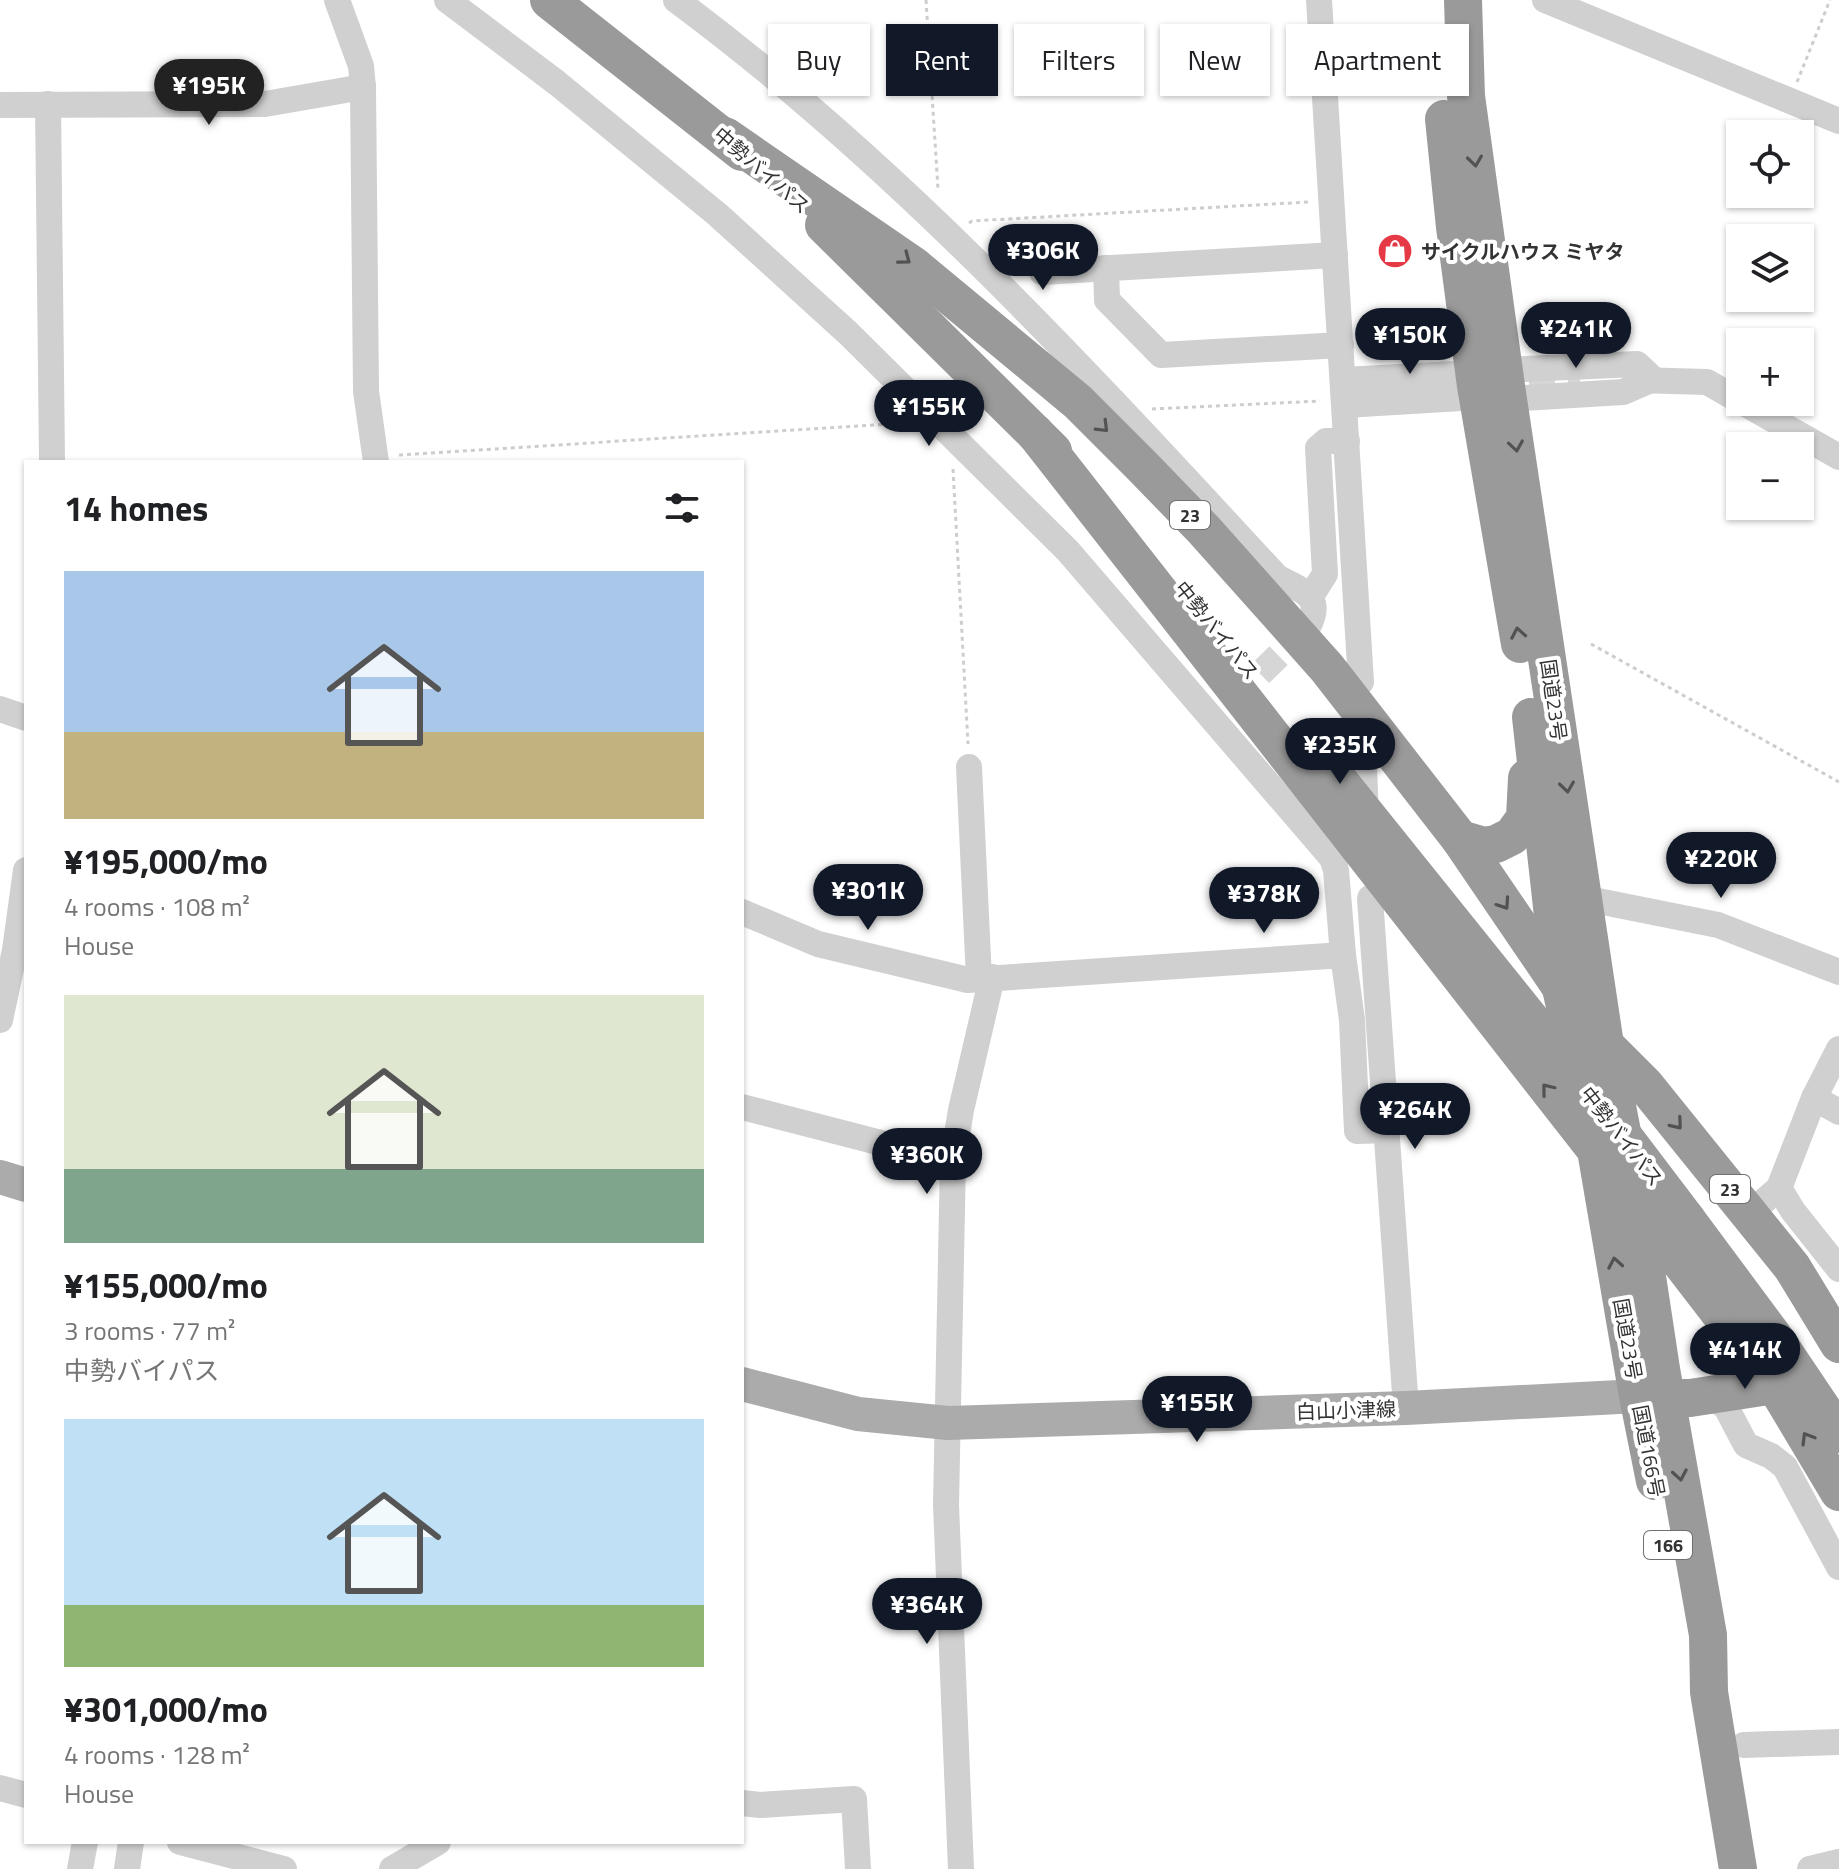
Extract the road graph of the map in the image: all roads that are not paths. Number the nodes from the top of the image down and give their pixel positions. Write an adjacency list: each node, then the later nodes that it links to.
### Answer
1 (337, 0): 9 (street)
2 (447, 0): 46 (street)
3 (549, 0): 13 (highway, 中勢バイパス / 23)
4 (676, 0): 30 (street)
5 (1319, 0): 14 (street)
6 (1438, 0): 20 (highway, 国道23号 / 23)
7 (1463, 0): 20 (highway, 国道23号 / 23, one-way to 20)
8 (1545, 0): 12 (street)
9 (363, 87): 10 (street); 28 (street)
10 (48, 104): 11 (street); 29 (street)
11 (0, 105)
12 (1839, 121)
13 (725, 136): 25 (highway, 中勢バイパス / 23); 39 (highway, 23, one-way to 39)
14 (1335, 255): 15 (street); 17 (street)
15 (1106, 268): 16 (street); 17 (street)
16 (1042, 272)
17 (1341, 345): 22 (street)
18 (1653, 379): 19 (street); 20 (street); 23 (street)
19 (1580, 380)
20 (1491, 385): 22 (street); 33 (highway, 国道23号 / 23, one-way to 20); 42 (highway, 国道23号 / 23, one-way to 42)
21 (1415, 389): 22 (street)
22 (1344, 393): 26 (street)
23 (1726, 393)
24 (1767, 416): 27 (street)
25 (1035, 433): 58 (highway, 23, one-way to 25); 74 (highway, 中勢バイパス / 23, bridge)
26 (1347, 441): 30 (street); 32 (street)
27 (1839, 457)
28 (375, 459)
29 (52, 460)
30 (1311, 596): 31 (street)
31 (1308, 627)
32 (1361, 682)
33 (1528, 687): 39 (highway); 49 (highway, 国道23号 / 23)
34 (0, 709): 35 (street)
35 (24, 717)
36 (1363, 743): 38 (street)
37 (969, 767): 48 (street)
38 (1366, 827)
39 (1460, 839): 49 (highway, 23, one-way to 49)
40 (24, 896): 44 (street)
41 (1370, 898): 57 (street)
42 (1583, 898): 45 (highway, 国道23号 / 23); 47 (street)
43 (744, 913): 48 (street)
44 (21, 936): 50 (street)
45 (1589, 936): 51 (highway, 国道23号 / 23); 53 (highway, 23)
46 (1343, 955): 48 (street); 57 (street)
47 (1839, 972)
48 (985, 978): 59 (street)
49 (1561, 988): 51 (highway, 23); 58 (highway, 国道23号 / 23)
50 (0, 1020)
51 (1605, 1045): 53 (highway, 23); 63 (highway, 国道23号 / 23)
52 (1839, 1049): 54 (street)
53 (1645, 1085): 64 (highway, 23, one-way to 64)
54 (1814, 1098): 56 (street); 62 (street)
55 (744, 1108): 59 (street)
56 (1839, 1112)
57 (1388, 1130): 71 (street)
58 (1596, 1150): 63 (highway, 23); 70 (highway, 国道23号 / 23, one-way to 58)
59 (953, 1159): 72 (street)
60 (0, 1177): 61 (main road)
61 (24, 1184)
62 (1779, 1188): 64 (street); 65 (street)
63 (1636, 1204): 68 (highway, 23); 70 (highway, 国道23号 / 23)
64 (1750, 1213): 66 (highway, 23)
65 (1839, 1269)
66 (1839, 1344)
67 (744, 1385): 72 (main road, 白山小津線)
68 (1768, 1386): 69 (highway); 73 (street); 75 (highway, 23, one-way to 68)
69 (1708, 1395): 70 (highway); 73 (street)
70 (1652, 1397): 71 (main road, 白山小津線); 93 (highway, 国道166号 / 166)
71 (1406, 1408): 72 (main road, 白山小津線)
72 (948, 1423): 92 (street)
73 (1736, 1429): 76 (street)
74 (1839, 1434)
75 (1839, 1492)
76 (1839, 1567)
77 (1839, 1742): 78 (street)
78 (1744, 1745)
79 (0, 1788): 80 (street)
80 (24, 1794)
81 (744, 1803): 91 (street)
82 (85, 1844): 87 (street)
83 (131, 1844): 88 (street)
84 (188, 1844): 89 (street)
85 (435, 1844): 90 (street)
86 (1839, 1862): 94 (street)
87 (80, 1869)
88 (127, 1869)
89 (284, 1869)
90 (392, 1869)
91 (858, 1869)
92 (961, 1869)
93 (1738, 1869)
94 (1810, 1869)

